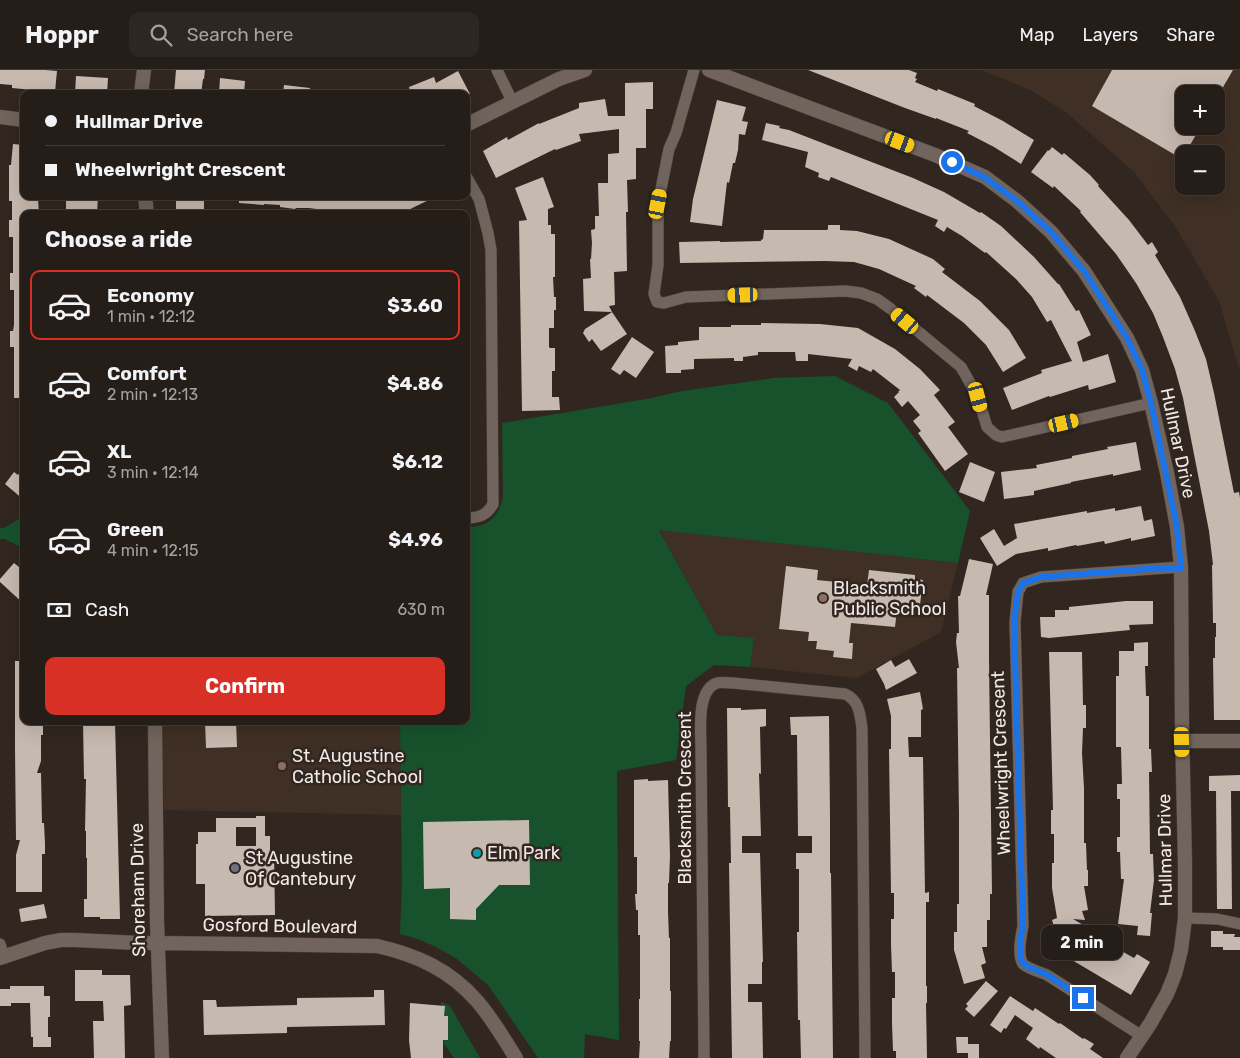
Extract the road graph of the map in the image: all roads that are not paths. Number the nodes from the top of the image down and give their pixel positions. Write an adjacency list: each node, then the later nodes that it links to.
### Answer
1 (144, 70): 6 (street)
2 (497, 70): 7 (street)
3 (584, 70): 7 (street)
4 (694, 70): 12 (street)
5 (709, 70): 12 (street, Hullmar Drive)
6 (142, 90)
7 (512, 101): 10 (street)
8 (0, 117): 9 (street)
9 (20, 120)
10 (470, 123)
11 (470, 183): 13 (street)
12 (1151, 403): 14 (street, Hullmar Drive)
13 (470, 518)
14 (1181, 568): 17 (street, Hullmar Drive); 22 (street, Wheelwright Crescent)
15 (155, 725): 20 (street, Shoreham Drive)
16 (1240, 741): 17 (street)
17 (1182, 742): 18 (street, Hullmar Drive)
18 (1185, 918): 19 (street); 22 (street, Hullmar Drive)
19 (1240, 924)
20 (158, 943): 21 (street, Gosford Boulevard); 23 (street, Shoreham Drive); 24 (street, Gosford Boulevard)
21 (2, 953)
22 (1142, 1036): 27 (street, Hullmar Drive)
23 (162, 1058)
24 (516, 1058)
25 (704, 1058): 26 (street, Blacksmith Crescent)
26 (864, 1058)
27 (1127, 1058)

